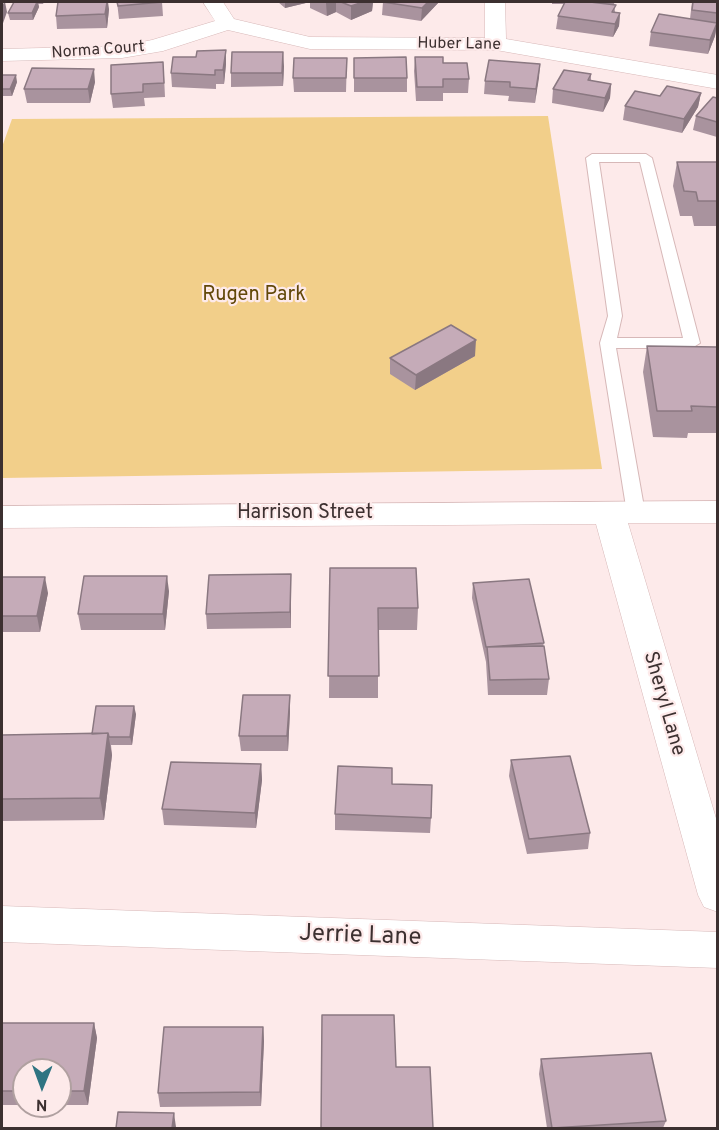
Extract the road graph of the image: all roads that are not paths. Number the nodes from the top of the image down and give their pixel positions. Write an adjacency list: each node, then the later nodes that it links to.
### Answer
1 (213, 2): 3 (street)
2 (495, 2): 4 (street)
3 (227, 24): 4 (street, Huber Lane); 5 (street, Norma Court)
4 (496, 44): 6 (street, Huber Lane)
5 (2, 55)
6 (717, 82)
7 (608, 343): 7 (lane); 9 (lane)
8 (717, 512): 9 (street, Harrison Street)
9 (623, 513): 10 (street, Harrison Street); 11 (street, Sheryl Lane)
10 (2, 517)
11 (717, 896)
12 (2, 924): 13 (street, Jerrie Lane)
13 (717, 950)

